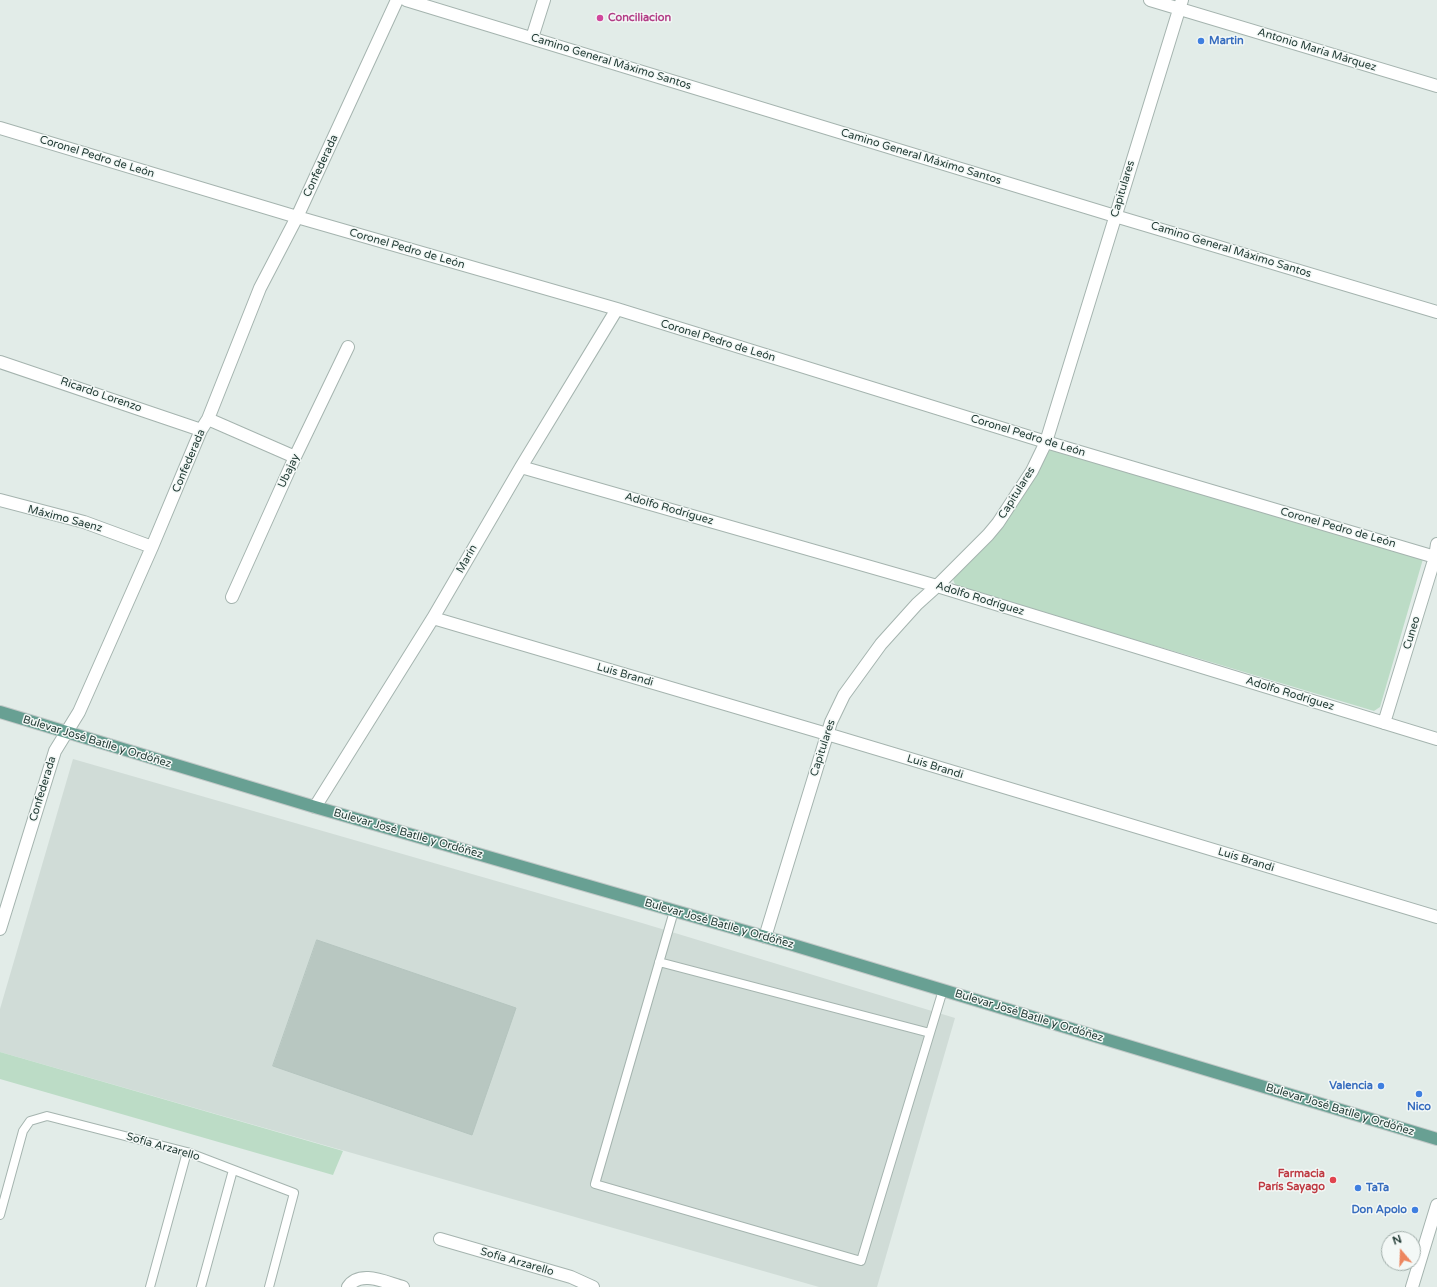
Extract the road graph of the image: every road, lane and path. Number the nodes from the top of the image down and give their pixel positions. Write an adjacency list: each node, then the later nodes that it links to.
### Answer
1 (397, 0): 10 (street, Confederada)
2 (406, 0): 6 (street, Camino General Máximo Santos)
3 (544, 0): 6 (street)
4 (1150, 0): 5 (street, Antonio María Márquez)
5 (1181, 4): 7 (street, Antonio María Márquez); 9 (street, Capitulares)
6 (532, 38): 9 (street, Camino General Máximo Santos)
7 (1437, 86)
8 (0, 128): 10 (street, Coronel Pedro de León)
9 (1115, 216): 12 (street, Camino General Máximo Santos); 17 (street, Capitulares)
10 (297, 217): 11 (street, Coronel Pedro de León); 15 (street, Confederada)
11 (617, 309): 17 (street, Coronel Pedro de León); 19 (street, Marín)
12 (1437, 312)
13 (348, 347): 18 (street, Ubajay)
14 (0, 362): 16 (street, Ricardo Lorenzo)
15 (208, 420): 16 (street, Confederada); 18 (street)
16 (201, 430): 22 (street, Confederada)
17 (1046, 442): 23 (street, Coronel Pedro de León); 24 (street, Capitulares)
18 (295, 457): 25 (street, Ubajay)
19 (521, 467): 24 (street, Adolfo Rodríguez); 26 (street, Marín)
20 (0, 500): 22 (street, Máximo Saenz)
21 (1437, 544): 23 (street, Cuneo)
22 (152, 547): 29 (street, Confederada)
23 (1435, 557): 28 (street, Cuneo)
24 (937, 586): 28 (street, Adolfo Rodríguez); 30 (street, Capitulares)
25 (232, 597)
26 (433, 618): 30 (street, Luis Brandi); 32 (street, Marín)
27 (0, 712): 29 (main road, Bulevar José Batlle y Ordóñez)
28 (1384, 723): 31 (street, Adolfo Rodríguez)
29 (67, 732): 32 (main road, Bulevar José Batlle y Ordóñez); 35 (street, Confederada)
30 (827, 734): 34 (street, Luis Brandi); 36 (street, Capitulares)
31 (1437, 739)
32 (315, 807): 33 (main road, Bulevar José Batlle y Ordóñez)
33 (674, 911): 36 (main road, Bulevar José Batlle y Ordóñez); 37 (lane)
34 (1437, 918)
35 (0, 929)
36 (765, 937): 38 (main road, Bulevar José Batlle y Ordóñez)
37 (659, 962): 39 (lane); 39 (lane)
38 (943, 990): 39 (lane); 40 (main road, Bulevar José Batlle y Ordóñez)
39 (930, 1033)
40 (1437, 1139)
41 (187, 1152): 42 (lane, Sofía Arzarello); 44 (lane, Sofía Arzarello); 46 (lane)
42 (233, 1170): 47 (lane); 48 (lane, Sofía Arzarello)
43 (1437, 1205): 52 (street)
44 (0, 1216)
45 (440, 1239): 51 (street, Sofía Arzarello)
46 (150, 1287)
47 (201, 1287)
48 (269, 1287)
49 (348, 1287): 50 (street)
50 (403, 1287)
51 (593, 1287)
52 (1412, 1287)

